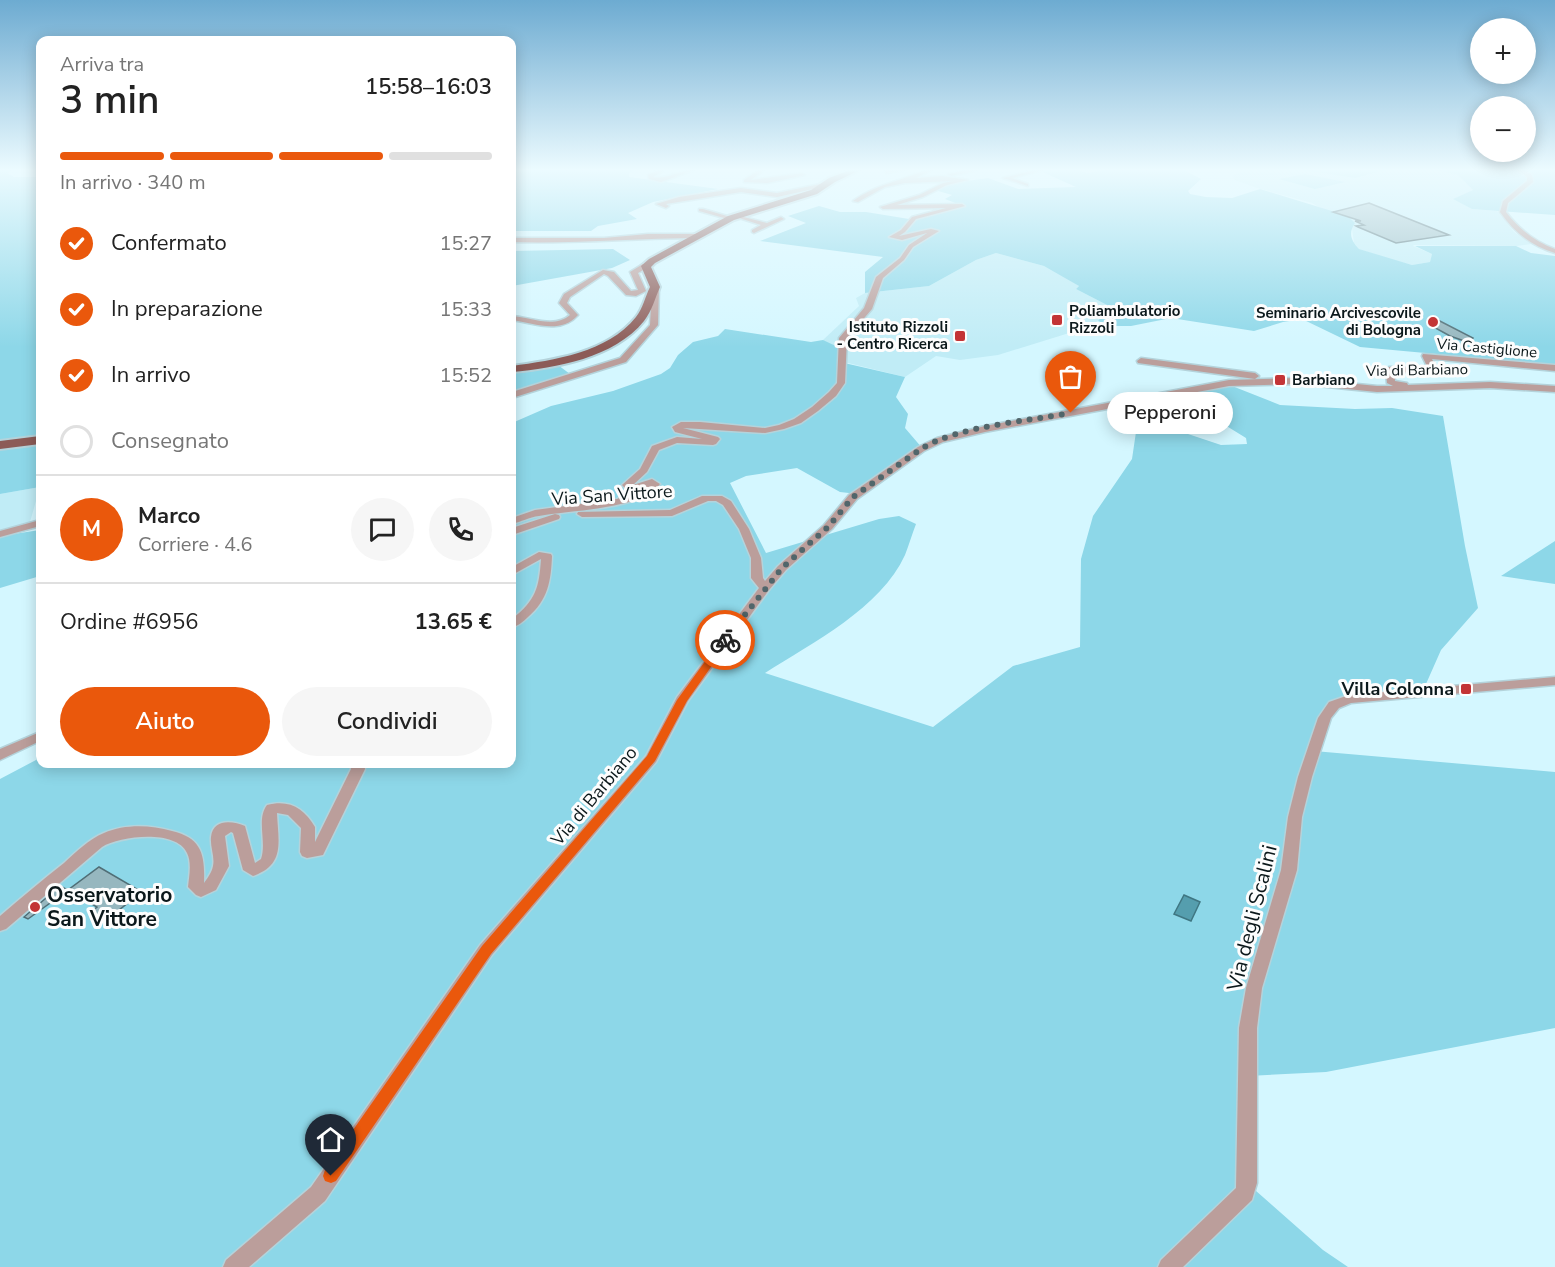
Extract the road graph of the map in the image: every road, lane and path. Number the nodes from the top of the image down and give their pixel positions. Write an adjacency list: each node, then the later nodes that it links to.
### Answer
1 (711, 229): 6 (main road)
2 (758, 229): 5 (street)
3 (905, 229): 22 (street, Via San Vittore)
4 (1518, 229): 9 (street)
5 (754, 231)
6 (698, 236): 7 (street); 10 (main road)
7 (516, 240)
8 (1543, 249): 9 (street)
9 (1554, 250)
10 (646, 266): 11 (main road); 12 (street)
11 (655, 287): 14 (main road); 19 (street)
12 (516, 319)
13 (1141, 361): 16 (street, Via di Barbiano)
14 (516, 368)
15 (1555, 368): 17 (street, Via Castiglione)
16 (1280, 380): 17 (street, Via di Barbiano); 27 (street, Via di Barbiano)
17 (1437, 388): 18 (street, Via di Barbiano)
18 (1555, 389)
19 (516, 394)
20 (36, 440): 21 (main road)
21 (0, 445)
22 (516, 520)
23 (36, 524): 25 (street)
24 (516, 531): 27 (street, Via San Vittore)
25 (0, 534)
26 (516, 569): 28 (street)
27 (765, 588): 34 (street, Via di Barbiano)
28 (516, 621)
29 (1555, 681): 35 (street, Via degli Scalini)
30 (36, 738): 31 (street)
31 (0, 755)
32 (358, 768): 33 (street)
33 (0, 925)
34 (233, 1267)
35 (1168, 1267)

